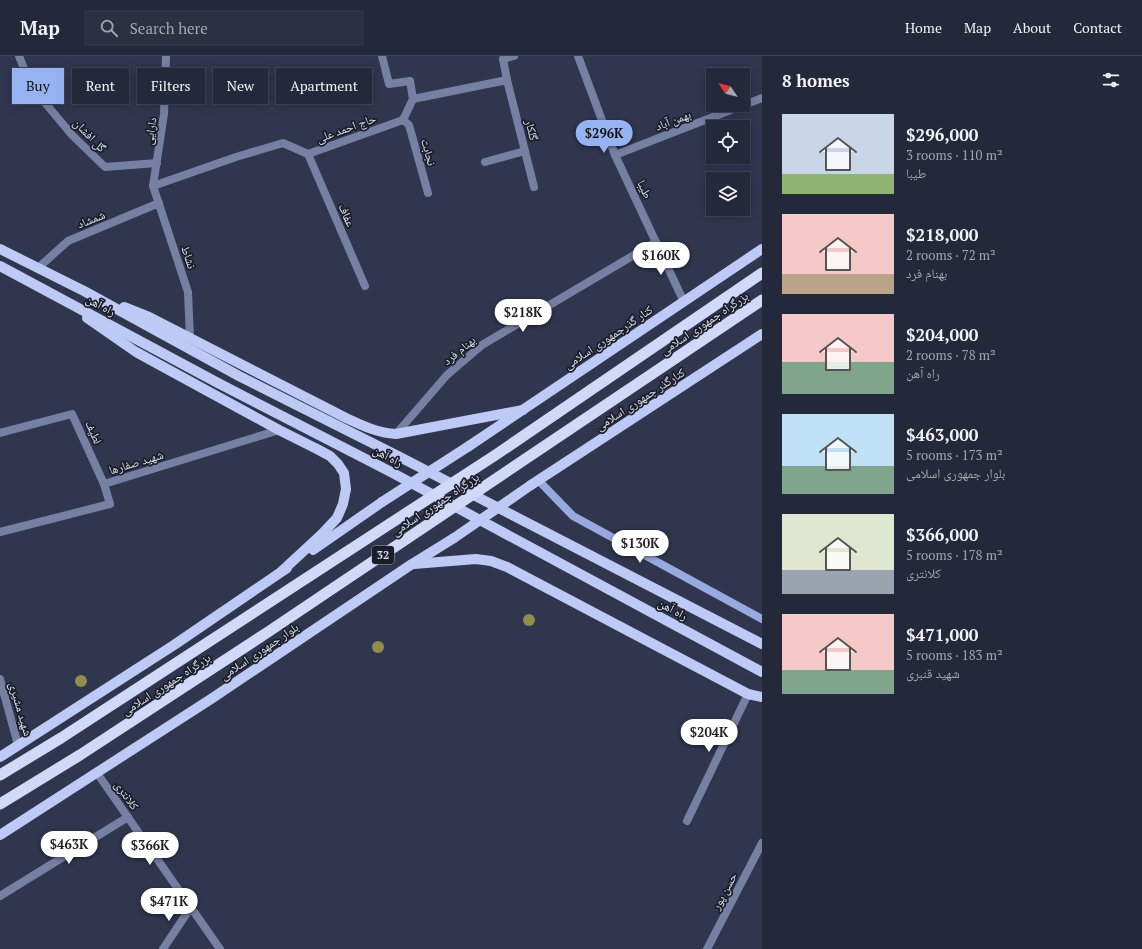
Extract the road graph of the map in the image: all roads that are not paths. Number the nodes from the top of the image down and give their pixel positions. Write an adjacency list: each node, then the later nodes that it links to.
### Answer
1 (18, 56): 14 (street, گل افشان)
2 (166, 56): 14 (street, دارایی)
3 (382, 56): 8 (street)
4 (514, 56): 6 (street)
5 (578, 56): 12 (street, طیبا)
6 (507, 80): 8 (street); 10 (street, گلکار)
7 (762, 98): 12 (street, بهمن آباد)
8 (413, 99): 9 (street)
9 (403, 120): 11 (street, حاج احمد علی); 17 (street, نجابت)
10 (525, 151): 13 (street); 16 (street, گلکار)
11 (308, 154): 15 (street, حاج احمد علی); 25 (street, عفاف)
12 (616, 155): 19 (street, طیبا)
13 (485, 162)
14 (157, 163): 15 (street, دارایی)
15 (153, 186): 18 (street, نشاط)
16 (534, 187)
17 (428, 194)
18 (159, 203): 23 (street, شمشاد); 31 (street, نشاط)
19 (656, 242): 29 (street, طیبا); 35 (street, بهنام فرد)
20 (0, 249): 23 (main road, راه آهن)
21 (762, 249): 29 (main road, کنار گذرجمهوری اسلامی)
22 (0, 266): 26 (main road, راه آهن)
23 (38, 268): 27 (main road, راه آهن)
24 (762, 273): 50 (highway, بزرگراه جمهوری اسلامی / 32, bridge)
25 (365, 286)
26 (48, 290): 33 (main road); 43 (main road, راه آهن)
27 (84, 291): 31 (main road); 42 (main road, راه آهن)
28 (762, 300): 51 (highway, بزرگراه جمهوری اسلامی / 32, bridge)
29 (684, 302): 32 (main road, کنار گذرجمهوری اسلامی)
30 (762, 334): 36 (main road, کنارگذر جمهوری اسلامی / 32)
31 (190, 338): 35 (main road)
32 (523, 410): 35 (main road); 40 (main road, کنار گذرجمهوری اسلامی, bridge)
33 (279, 430): 37 (street, شهید صفارها); 40 (main road)
34 (0, 433): 37 (street, لطیف)
35 (396, 434)
36 (535, 483): 39 (main road, بلوار جمهوری اسلامی / 32, bridge); 41 (main road)
37 (104, 484): 38 (street, شهید صفارها)
38 (0, 532)
39 (412, 564): 45 (main road); 49 (main road, بلوار جمهوری اسلامی / 32)
40 (282, 571): 47 (main road)
41 (762, 619)
42 (762, 644)
43 (762, 672)
44 (0, 679): 47 (street, شهید مشیری)
45 (748, 694): 46 (main road); 53 (street)
46 (762, 697)
47 (18, 745): 48 (main road)
48 (0, 757)
49 (97, 773): 52 (street, کلانتری); 54 (main road, بلوار جمهوری اسلامی / 32)
50 (0, 775)
51 (0, 804)
52 (128, 817): 56 (street); 57 (street, کلانتری)
53 (687, 821)
54 (0, 835)
55 (762, 843): 60 (street, حسن پور)
56 (0, 896)
57 (191, 907): 58 (street); 59 (street, کلانتری)
58 (163, 949)
59 (220, 949)
60 (706, 949)

